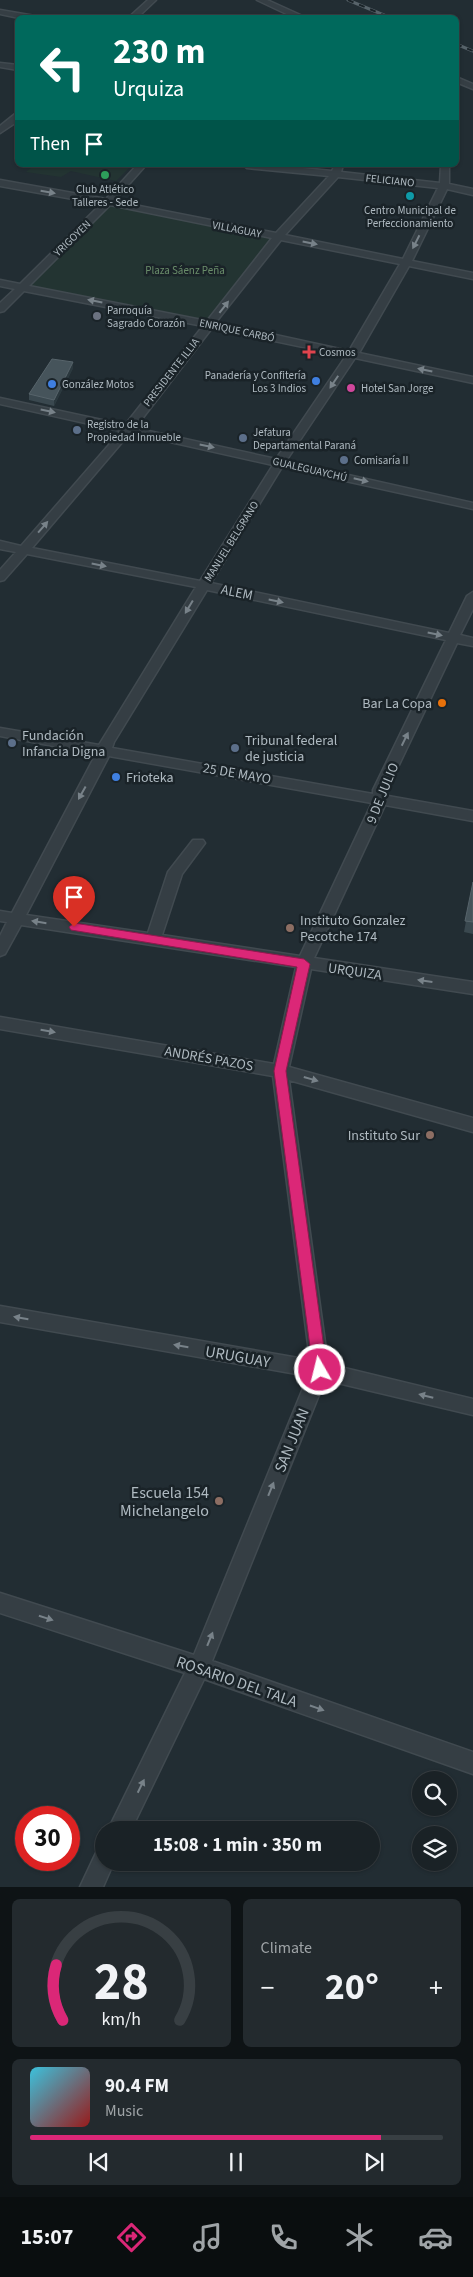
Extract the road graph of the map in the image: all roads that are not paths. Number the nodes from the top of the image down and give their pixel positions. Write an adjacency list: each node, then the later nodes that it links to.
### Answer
1 (152, 0): 7 (street)
2 (261, 0): 5 (street)
3 (275, 0): 5 (street)
4 (0, 12): 6 (street)
5 (298, 14)
6 (18, 15)
7 (135, 15)
8 (0, 65): 9 (street)
9 (15, 68)
10 (459, 81): 11 (street)
11 (473, 87)
12 (0, 116): 13 (street)
13 (15, 119)
14 (15, 120): 15 (street)
15 (0, 130)
16 (140, 167): 23 (street, YRIGOYEN)
17 (283, 167): 19 (street, FELICIANO)
18 (445, 167): 21 (street, MANUEL BELGRANO)
19 (337, 170): 21 (street, FELICIANO); 24 (street, PRESIDENTE ILLIA)
20 (0, 183): 23 (street, VILLAGUAY, one-way to 23)
21 (444, 186): 22 (street, FELICIANO); 25 (street, MANUEL BELGRANO, one-way to 25)
22 (473, 192)
23 (108, 202): 24 (street, VILLAGUAY); 28 (street, YRIGOYEN)
24 (278, 237): 25 (street, VILLAGUAY, one-way to 25); 30 (street, PRESIDENTE ILLIA, one-way to 24)
25 (406, 262): 26 (street, VILLAGUAY); 31 (street, MANUEL BELGRANO)
26 (473, 276)
27 (0, 283): 28 (street, ENRIQUE CARBÓ)
28 (22, 287): 29 (street, YRIGOYEN); 30 (street, ENRIQUE CARBÓ, one-way to 28)
29 (0, 309)
30 (210, 324): 31 (street, ENRIQUE CARBÓ); 34 (street, PRESIDENTE ILLIA)
31 (352, 355): 32 (street, ENRIQUE CARBÓ, one-way to 31); 35 (street, MANUEL BELGRANO, one-way to 35)
32 (473, 380)
33 (0, 401): 34 (street, GUALEGUAYCHÚ, one-way to 34)
34 (127, 428): 35 (street, GUALEGUAYCHÚ, one-way to 35); 38 (street, PRESIDENTE ILLIA, one-way to 34)
35 (280, 462): 36 (street, GUALEGUAYCHÚ, one-way to 36); 40 (street, MANUEL BELGRANO)
36 (473, 506)
37 (0, 545): 38 (street, ALEM)
38 (24, 550): 39 (street, PRESIDENTE ILLIA); 40 (street, ALEM, one-way to 40)
39 (0, 577)
40 (203, 585): 42 (street, ALEM, one-way to 42); 46 (street, MANUEL BELGRANO, one-way to 46)
41 (473, 596): 42 (street, 9 DE JULIO)
42 (454, 638): 43 (street, ALEM); 47 (street, 9 DE JULIO, one-way to 42)
43 (473, 642)
44 (0, 723): 46 (street, 25 DE MAYO)
45 (0, 732): 46 (street, 25 DE MAYO)
46 (106, 746): 47 (street, 25 DE MAYO); 52 (street, MANUEL BELGRANO, one-way to 52)
47 (381, 795): 48 (street, 25 DE MAYO); 49 (street, 25 DE MAYO); 55 (street, 9 DE JULIO)
48 (473, 808)
49 (473, 816)
50 (198, 843): 53 (street)
51 (0, 916): 52 (street, URQUIZA)
52 (16, 918): 53 (street, URQUIZA, one-way to 52); 54 (street, MANUEL BELGRANO)
53 (153, 940): 55 (street, URQUIZA)
54 (0, 950)
55 (304, 964): 56 (street, URQUIZA, one-way to 55); 58 (street, SAN JUAN)
56 (473, 988)
57 (0, 1023): 58 (street, ANDRÉS PAZOS, one-way to 58)
58 (280, 1071): 59 (street, ANDRÉS PAZOS, one-way to 59); 61 (street, SAN JUAN)
59 (473, 1125)
60 (0, 1314): 61 (street, URUGUAY, one-way to 60)
61 (320, 1370): 62 (street, URUGUAY, one-way to 61); 64 (street, SAN JUAN, one-way to 61)
62 (473, 1407)
63 (0, 1603): 64 (street, ROSARIO DEL TALA, one-way to 64)
64 (199, 1667): 65 (street, ROSARIO DEL TALA, one-way to 65); 66 (street, SAN JUAN, one-way to 64)
65 (473, 1763)
66 (123, 1821)
67 (99, 1871): 68 (street)
68 (91, 1887)

